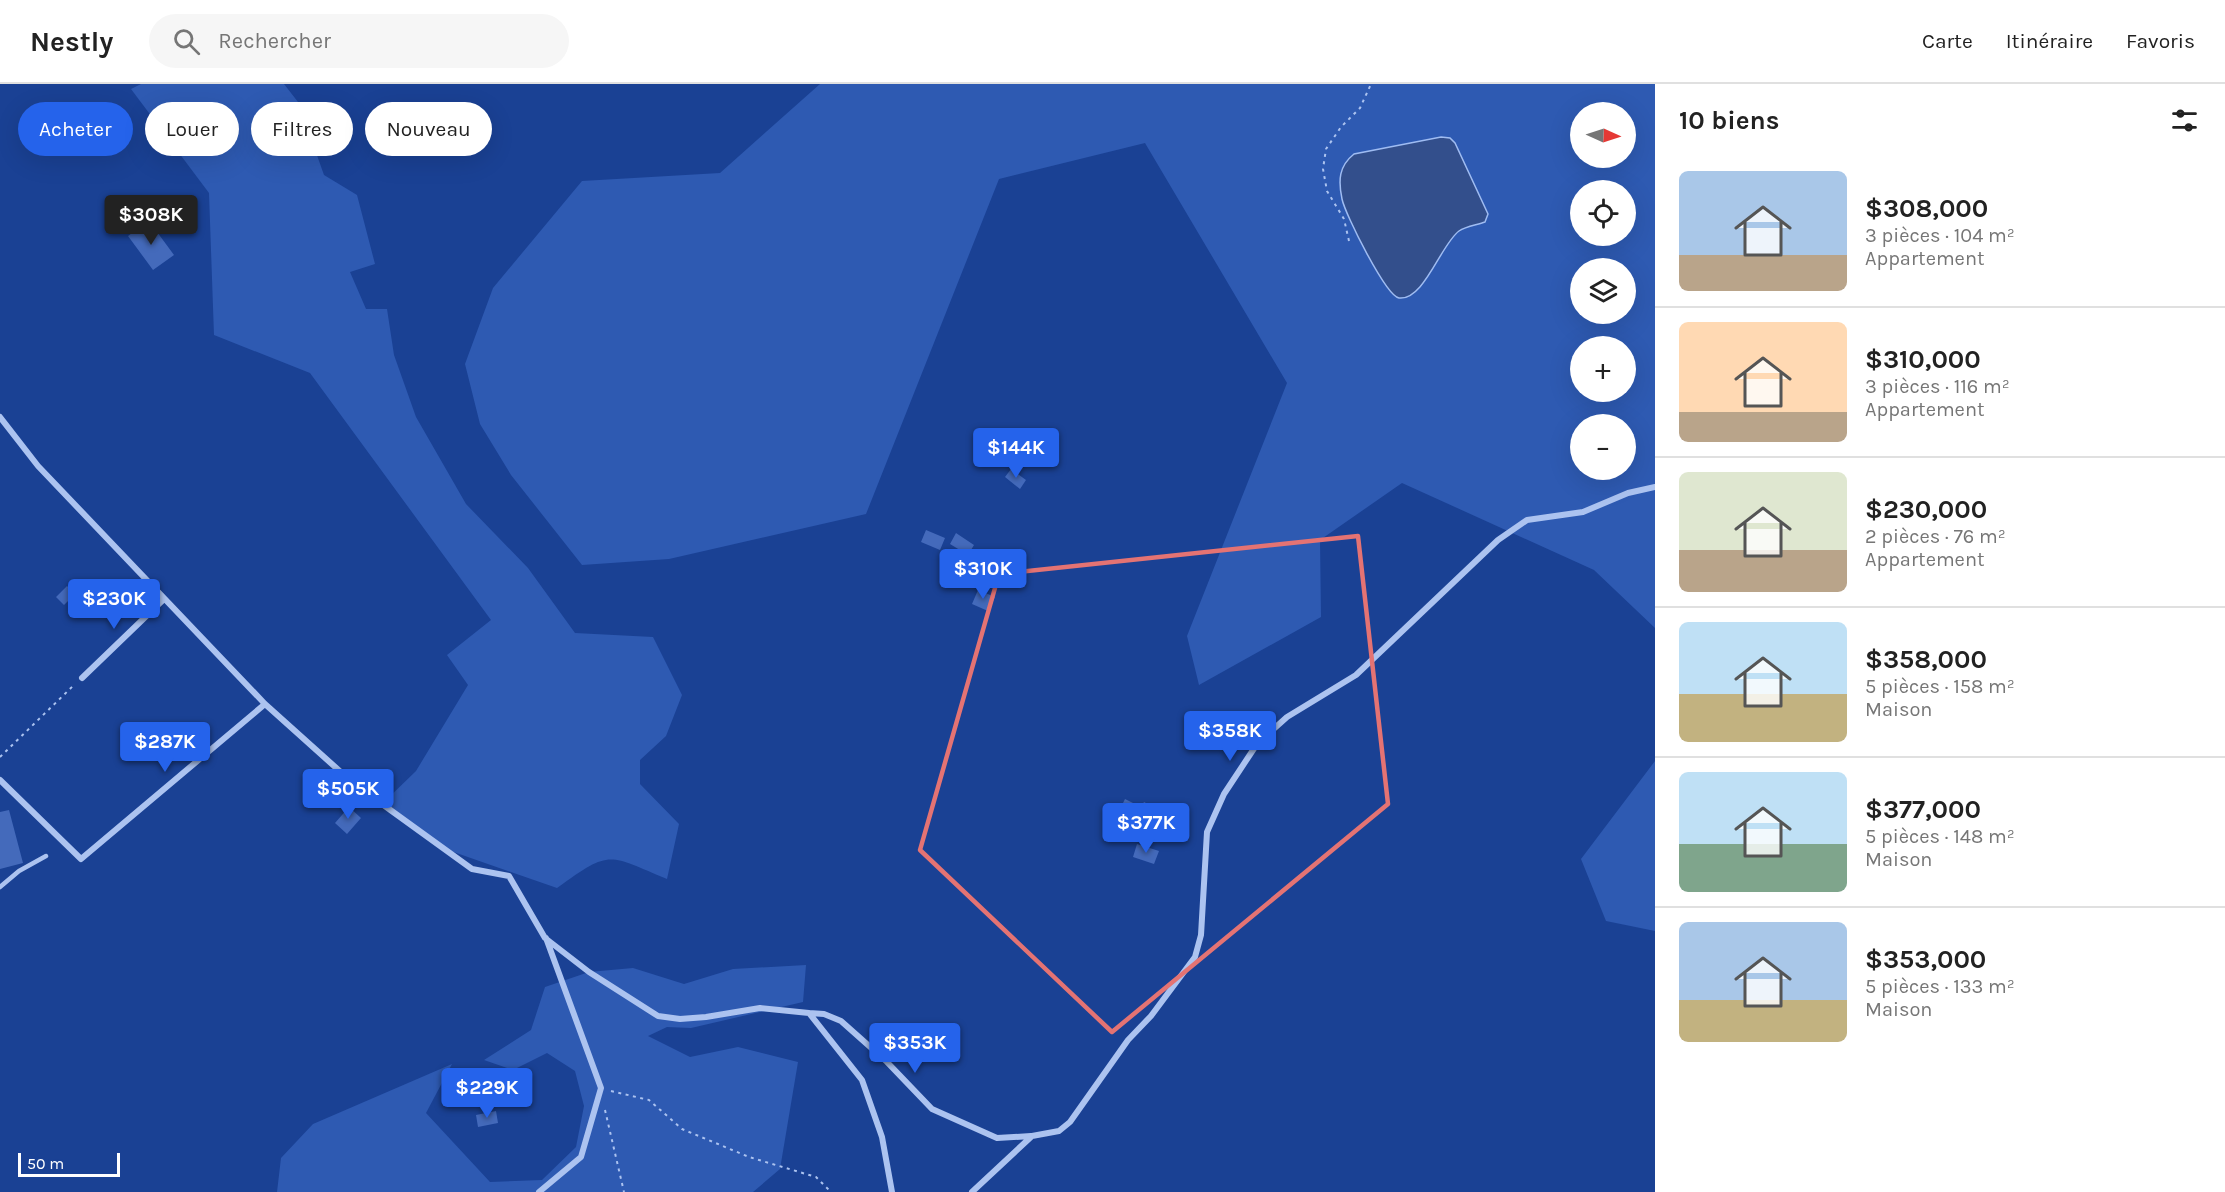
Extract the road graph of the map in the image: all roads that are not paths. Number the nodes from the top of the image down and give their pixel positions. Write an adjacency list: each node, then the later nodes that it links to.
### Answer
1 (0, 417): 3 (street)
2 (1655, 487): 11 (street)
3 (164, 599): 4 (street); 5 (street)
4 (82, 678)
5 (264, 704): 6 (street); 9 (street)
6 (0, 780)
7 (46, 856): 8 (lane)
8 (0, 887)
9 (545, 938): 10 (street); 12 (street)
10 (809, 1013): 11 (street); 13 (street)
11 (1032, 1136): 14 (street)
12 (539, 1192)
13 (892, 1192)
14 (972, 1192)

